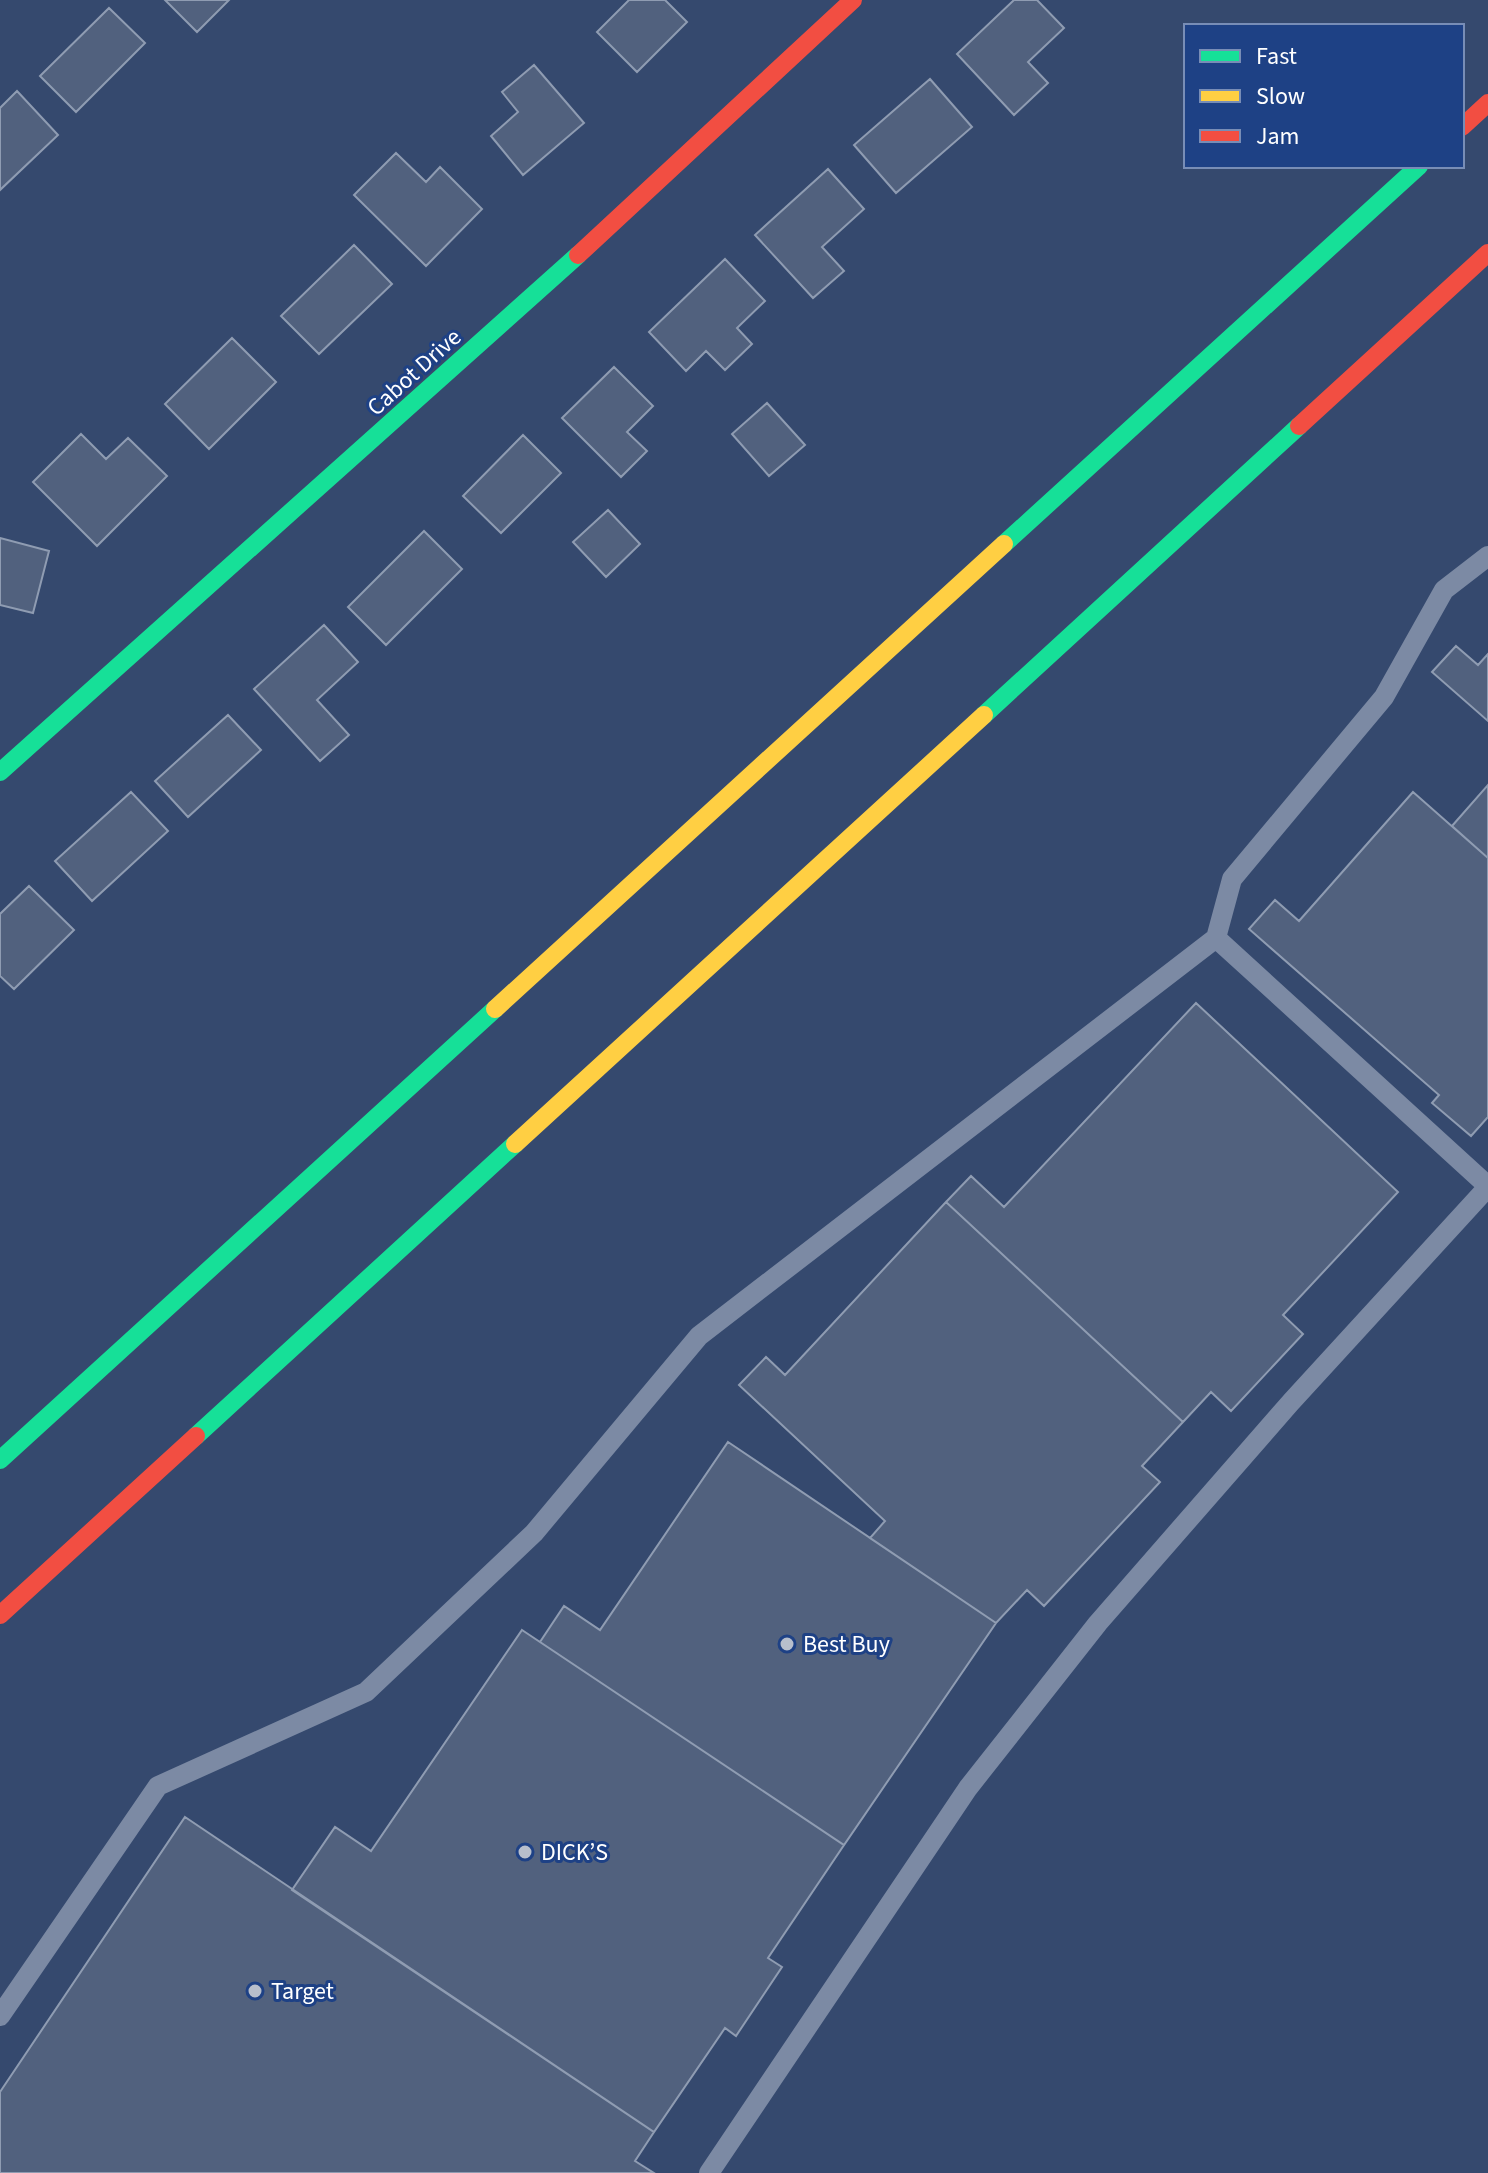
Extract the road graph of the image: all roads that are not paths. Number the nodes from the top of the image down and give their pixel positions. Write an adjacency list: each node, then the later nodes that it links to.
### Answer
1 (853, 0): 7 (main road, Cabot Drive)
2 (1488, 103): 3 (main road)
3 (1464, 125)
4 (1417, 168): 10 (main road)
5 (1488, 253): 11 (main road)
6 (1488, 556): 8 (lane)
7 (0, 772)
8 (1216, 938): 9 (lane); 12 (lane)
9 (1488, 1187): 13 (lane)
10 (0, 1460)
11 (0, 1615)
12 (0, 2016)
13 (709, 2173)

